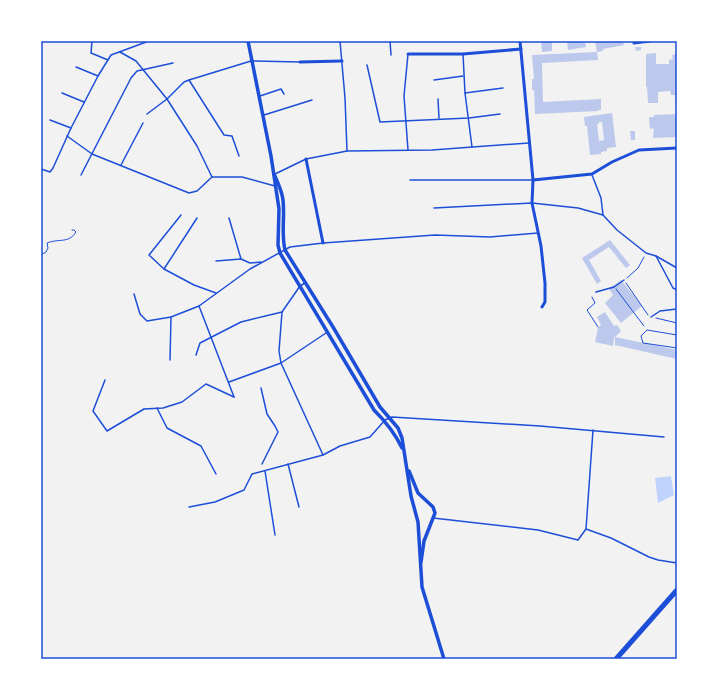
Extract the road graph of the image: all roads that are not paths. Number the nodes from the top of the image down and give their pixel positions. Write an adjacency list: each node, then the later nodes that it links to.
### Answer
1 (92, 41): 14 (lane)
2 (149, 41): 10 (lane)
3 (248, 41): 15 (street)
4 (340, 41): 16 (lane)
5 (390, 41): 13 (lane)
6 (520, 41): 9 (street)
7 (634, 41): 8 (street)
8 (650, 41)
9 (521, 49): 12 (street); 45 (street)
10 (120, 52): 14 (lane); 21 (lane)
11 (408, 54): 12 (street); 41 (lane)
12 (463, 54): 23 (lane)
13 (391, 55)
14 (108, 60): 22 (lane)
15 (251, 61): 17 (lane); 24 (lane); 30 (street)
16 (342, 61): 17 (street); 49 (lane)
17 (300, 62)
18 (173, 63): 21 (lane)
19 (367, 65): 41 (lane)
20 (76, 67): 22 (lane)
21 (144, 70): 31 (lane); 50 (lane)
22 (98, 76): 34 (lane)
23 (464, 76): 25 (lane); 27 (lane)
24 (189, 80): 31 (lane); 51 (lane)
25 (434, 80)
26 (503, 88): 27 (lane)
27 (465, 92): 39 (lane)
28 (62, 93): 34 (lane)
29 (284, 94): 30 (lane)
30 (259, 96): 37 (street)
31 (167, 99): 35 (lane); 58 (lane)
32 (438, 99): 38 (lane)
33 (312, 100): 37 (lane)
34 (84, 102): 43 (lane)
35 (147, 114)
36 (500, 114): 39 (lane)
37 (263, 115): 55 (street)
38 (439, 118): 39 (lane); 41 (lane)
39 (469, 118): 46 (lane)
40 (50, 120): 43 (lane)
41 (406, 120): 48 (lane)
42 (143, 123): 53 (lane)
43 (71, 128): 44 (lane)
44 (68, 136): 50 (lane); 54 (lane)
45 (529, 143): 46 (lane); 60 (street)
46 (472, 147): 48 (lane)
47 (677, 148): 56 (street)
48 (408, 150): 49 (lane)
49 (347, 151): 52 (lane)
50 (92, 154): 53 (lane); 57 (lane)
51 (240, 156)
52 (306, 159): 55 (lane); 69 (street)
53 (122, 165): 58 (lane)
54 (41, 169)
55 (274, 174): 61 (street); 70 (street)
56 (592, 174): 60 (street); 65 (lane)
57 (81, 175)
58 (212, 177): 61 (lane)
59 (410, 180): 60 (lane)
60 (533, 180): 62 (street)
61 (275, 186): 71 (street)
62 (532, 203): 63 (lane); 65 (lane); 68 (street)
63 (434, 208)
64 (181, 215): 77 (lane)
65 (603, 215): 72 (lane)
66 (197, 218): 77 (lane)
67 (229, 218): 73 (lane)
68 (538, 233): 69 (lane); 86 (street)
69 (324, 243): 70 (lane)
70 (285, 250): 71 (lane); 79 (street)
71 (280, 254): 75 (lane); 80 (street)
72 (656, 256): 76 (lane); 81 (lane)
73 (241, 259): 74 (lane); 75 (lane)
74 (216, 261)
75 (262, 262): 83 (lane)
76 (677, 268)
77 (164, 269): 83 (lane)
78 (624, 280): 82 (lane)
79 (305, 283): 80 (lane); 100 (street)
80 (300, 286): 88 (lane); 91 (street)
81 (677, 290)
82 (596, 292)
83 (217, 293): 85 (lane)
84 (134, 294): 89 (lane)
85 (199, 306): 89 (lane); 92 (lane)
86 (542, 307)
87 (677, 309): 90 (lane)
88 (282, 312): 92 (lane); 95 (lane)
89 (170, 317): 94 (lane)
90 (651, 317)
91 (328, 332): 95 (lane); 101 (street)
92 (211, 337): 93 (lane); 97 (lane)
93 (196, 355)
94 (170, 360)
95 (280, 363): 97 (lane); 105 (lane)
96 (105, 380): 99 (lane)
97 (229, 382): 99 (lane)
98 (262, 388): 107 (lane)
99 (157, 408): 110 (lane)
100 (390, 418): 101 (lane); 102 (lane); 104 (street)
101 (385, 420): 104 (street); 105 (lane)
102 (593, 430): 103 (lane); 114 (lane)
103 (664, 437)
104 (404, 451): 106 (street)
105 (323, 455): 108 (lane)
106 (406, 463): 113 (street); 117 (street)
107 (262, 464)
108 (288, 464): 109 (lane); 112 (lane)
109 (265, 471): 111 (lane); 115 (lane)
110 (216, 474)
111 (189, 507)
112 (299, 507)
113 (433, 518): 114 (lane); 117 (street)
114 (586, 529): 116 (lane)
115 (276, 535)
116 (677, 563)
117 (420, 571): 120 (street)
118 (677, 590): 119 (highway)
119 (617, 658)
120 (444, 659)

